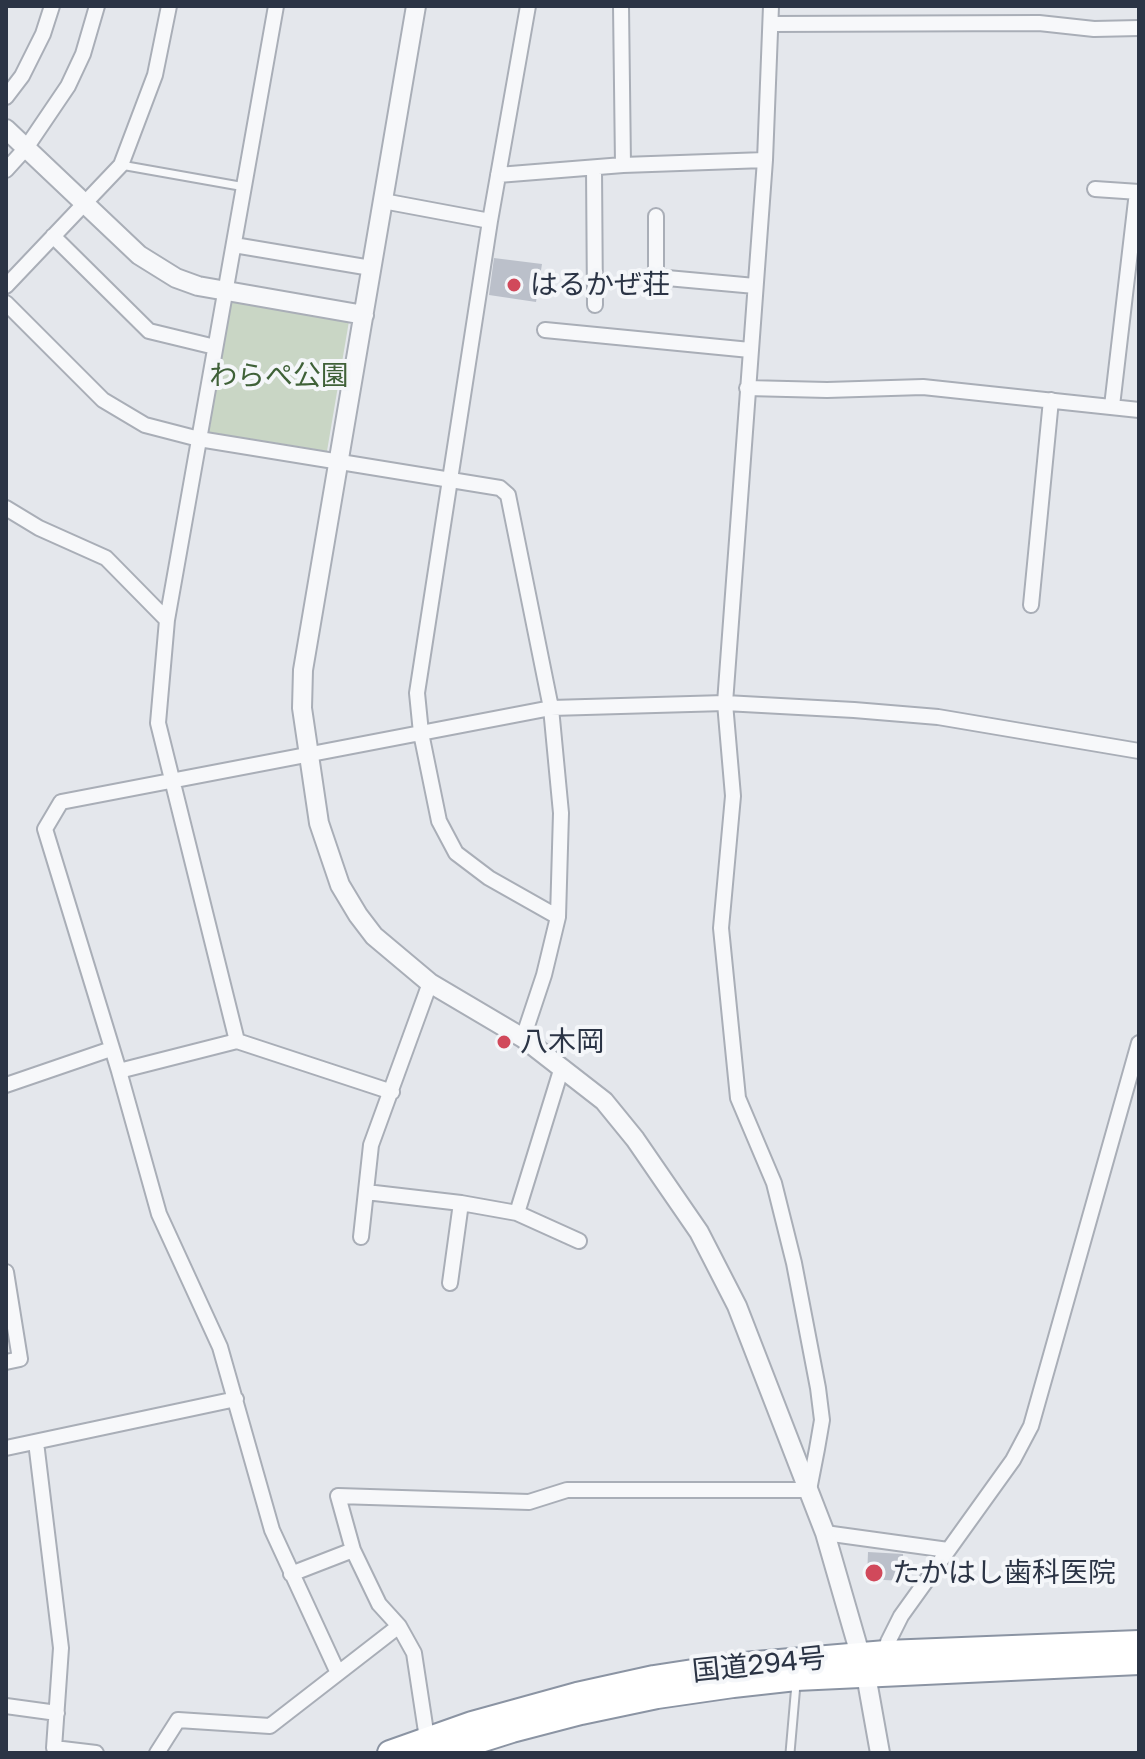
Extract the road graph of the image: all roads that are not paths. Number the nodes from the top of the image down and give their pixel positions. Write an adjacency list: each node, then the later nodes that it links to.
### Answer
1 (52, 6): 11 (street)
2 (97, 6): 13 (street)
3 (169, 6): 15 (street)
4 (276, 6): 20 (street)
5 (416, 6): 23 (street)
6 (528, 6): 19 (street)
7 (621, 6): 16 (street)
8 (771, 6): 9 (street)
9 (771, 24): 10 (street); 14 (street)
10 (1139, 28)
11 (6, 97)
12 (6, 129): 13 (street)
13 (26, 148): 18 (street); 24 (street)
14 (765, 160): 16 (street); 31 (street)
15 (121, 165): 20 (lane); 24 (street)
16 (623, 165): 17 (street)
17 (594, 168): 19 (street); 34 (street)
18 (6, 170)
19 (498, 175): 26 (street)
20 (245, 187): 28 (street)
21 (1095, 189): 22 (street)
22 (1138, 192): 41 (street)
23 (383, 201): 26 (street); 29 (street)
24 (85, 204): 27 (street); 32 (street)
25 (656, 216): 31 (street)
26 (490, 221): 45 (street)
27 (53, 236): 30 (street); 37 (street)
28 (234, 245): 29 (street); 32 (street)
29 (371, 268): 35 (street)
30 (6, 286)
31 (755, 286): 38 (street)
32 (226, 291): 35 (street); 37 (street)
33 (6, 303): 43 (street)
34 (595, 305)
35 (364, 315): 44 (street)
36 (545, 330): 38 (street)
37 (215, 347): 43 (street)
38 (750, 350): 39 (street)
39 (747, 388): 40 (street); 49 (street)
40 (1051, 400): 41 (street); 47 (street)
41 (1112, 406): 42 (street)
42 (1139, 410)
43 (199, 439): 44 (street); 48 (street)
44 (337, 460): 45 (street); 53 (street)
45 (451, 480): 50 (street); 51 (street)
46 (6, 508): 48 (street)
47 (1031, 605)
48 (167, 620): 54 (street)
49 (725, 703): 50 (street); 52 (street); 76 (street)
50 (551, 708): 51 (street); 55 (street)
51 (421, 733): 53 (street); 55 (street)
52 (1139, 751)
53 (308, 755): 54 (street); 56 (street)
54 (171, 780): 58 (street); 60 (street)
55 (558, 917): 57 (street)
56 (430, 983): 57 (street); 64 (street)
57 (523, 1038): 61 (street)
58 (237, 1041): 62 (street); 64 (street)
59 (1139, 1043): 79 (street)
60 (111, 1049): 62 (street); 63 (street)
61 (562, 1067): 67 (street); 76 (street)
62 (119, 1071): 73 (street)
63 (6, 1085)
64 (392, 1092): 65 (street)
65 (366, 1192): 66 (street); 68 (street)
66 (461, 1203): 67 (street); 71 (street)
67 (517, 1213): 69 (street)
68 (361, 1237)
69 (579, 1241)
70 (6, 1272): 72 (street)
71 (450, 1283)
72 (6, 1362)
73 (236, 1399): 74 (street); 80 (street)
74 (36, 1442): 75 (street); 89 (street)
75 (6, 1448)
76 (809, 1490): 77 (street); 78 (street)
77 (825, 1533): 79 (street); 85 (street)
78 (353, 1550): 80 (street); 81 (street)
79 (948, 1550): 83 (street)
80 (291, 1574): 87 (street)
81 (399, 1626): 87 (street); 90 (street)
82 (1139, 1643): 83 (highway, 国道294号)
83 (886, 1653): 85 (highway, 国道294号)
84 (1139, 1662): 85 (highway, 国道294号)
85 (862, 1665): 86 (highway, 国道294号); 95 (street)
86 (796, 1668): 90 (highway, 国道294号); 94 (lane)
87 (338, 1673): 92 (street)
88 (6, 1706): 89 (street)
89 (57, 1713): 91 (street)
90 (432, 1748): 93 (highway, 国道294号)
91 (96, 1753)
92 (157, 1753)
93 (390, 1753)
94 (790, 1753)
95 (880, 1753)

